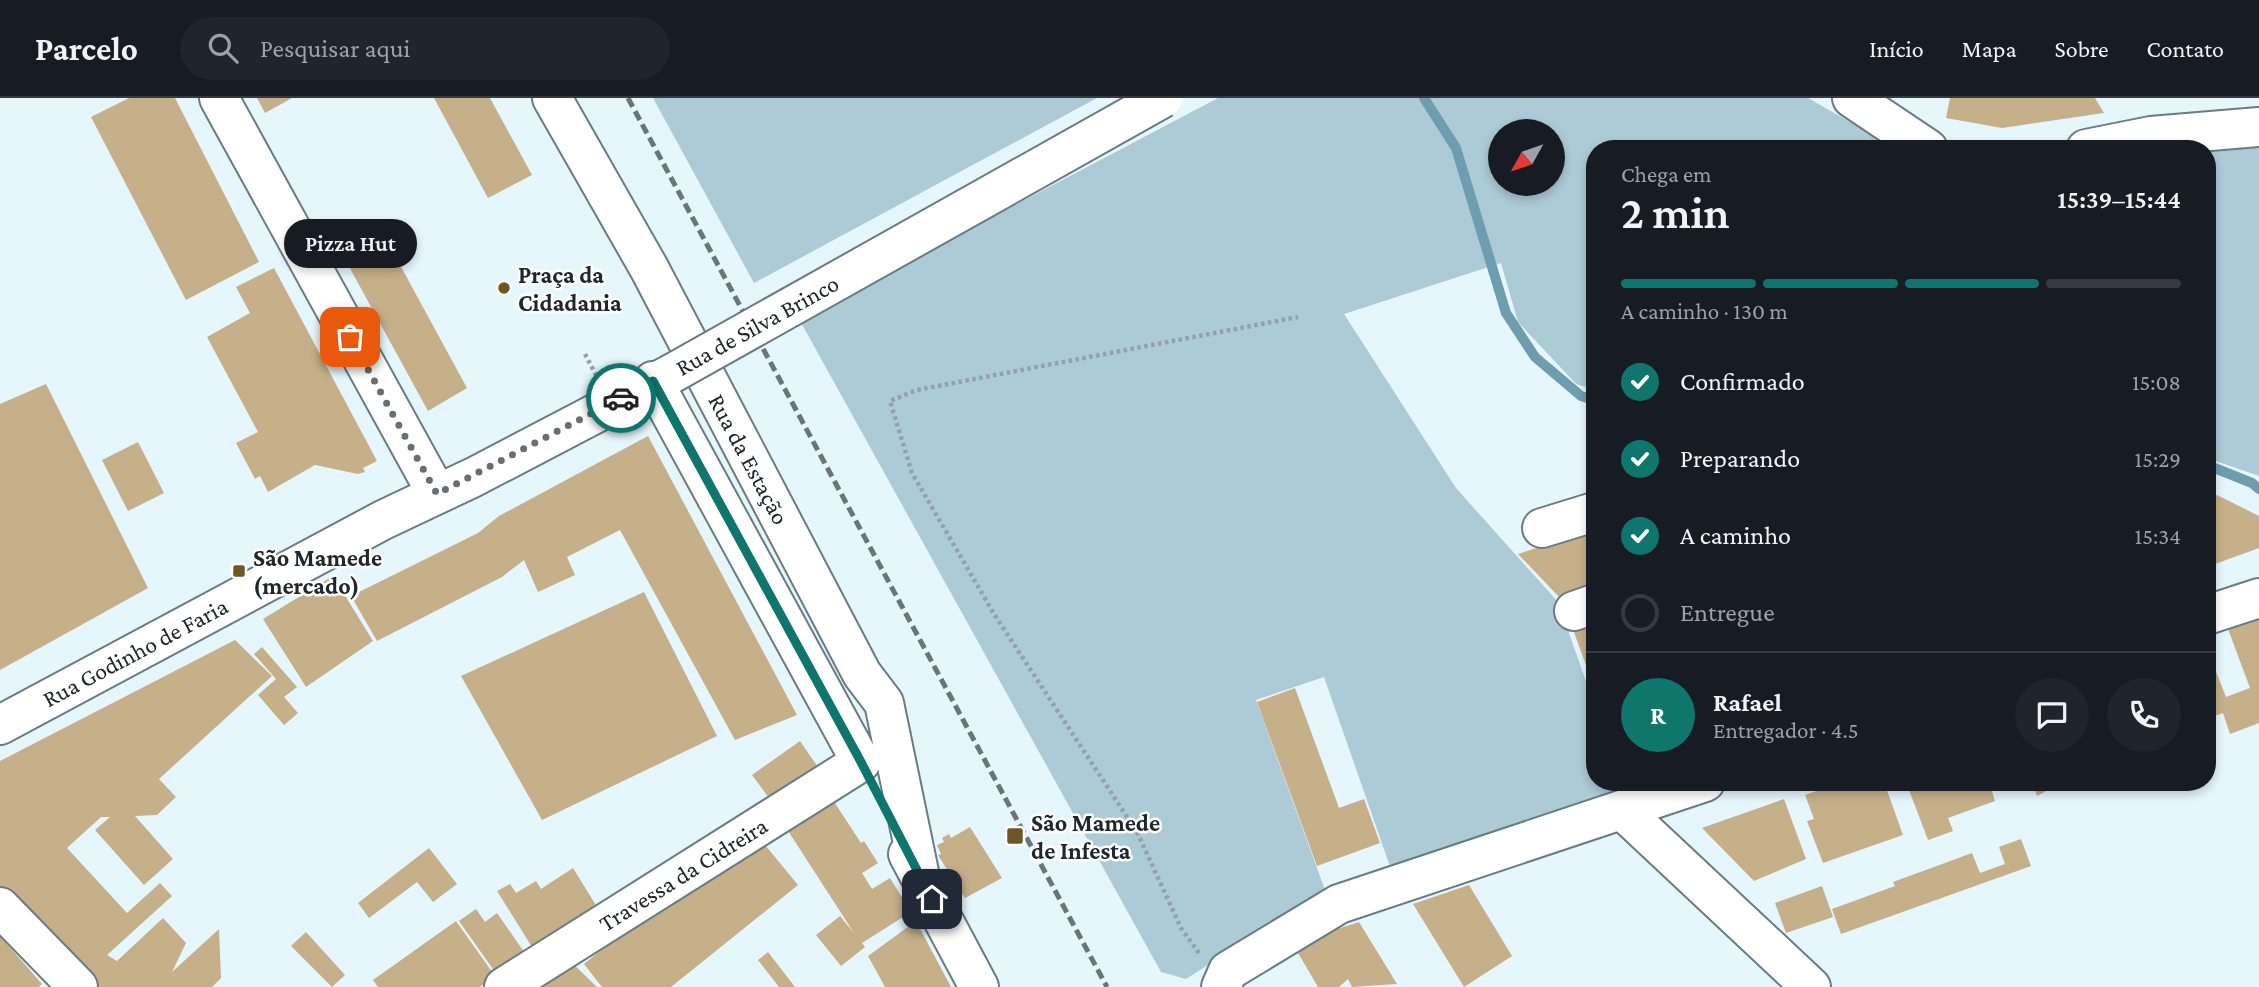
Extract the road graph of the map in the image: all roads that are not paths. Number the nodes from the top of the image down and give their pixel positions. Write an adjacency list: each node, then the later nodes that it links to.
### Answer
1 (219, 98): 9 (street)
2 (552, 98): 15 (street, Rua da Estação)
3 (1163, 98): 8 (street, Rua de Silva Brinco, bridge)
4 (1852, 98): 6 (street)
5 (2259, 127): 7 (street)
6 (1915, 140)
7 (2131, 140)
8 (662, 377): 9 (street, Rua de Silva Brinco); 17 (street, Rua da Estação)
9 (437, 494): 12 (street, Rua de Silva Brinco)
10 (1586, 514): 11 (street)
11 (1542, 528)
12 (270, 580): 16 (street, Rua Godinho de Faria)
13 (2259, 598): 14 (street)
14 (2216, 612)
15 (862, 674): 17 (street, Rua da Estação); 20 (street, Rua da Estação)
16 (0, 724)
17 (861, 762): 20 (street, Rua da Estação); 24 (street, Travessa da Cidreira)
18 (1678, 791): 19 (street)
19 (1622, 810): 22 (street); 26 (street)
20 (920, 877): 25 (street, Rua da Estação)
21 (0, 907): 23 (street)
22 (1222, 986)
23 (78, 987)
24 (504, 987)
25 (979, 987)
26 (1811, 987)

